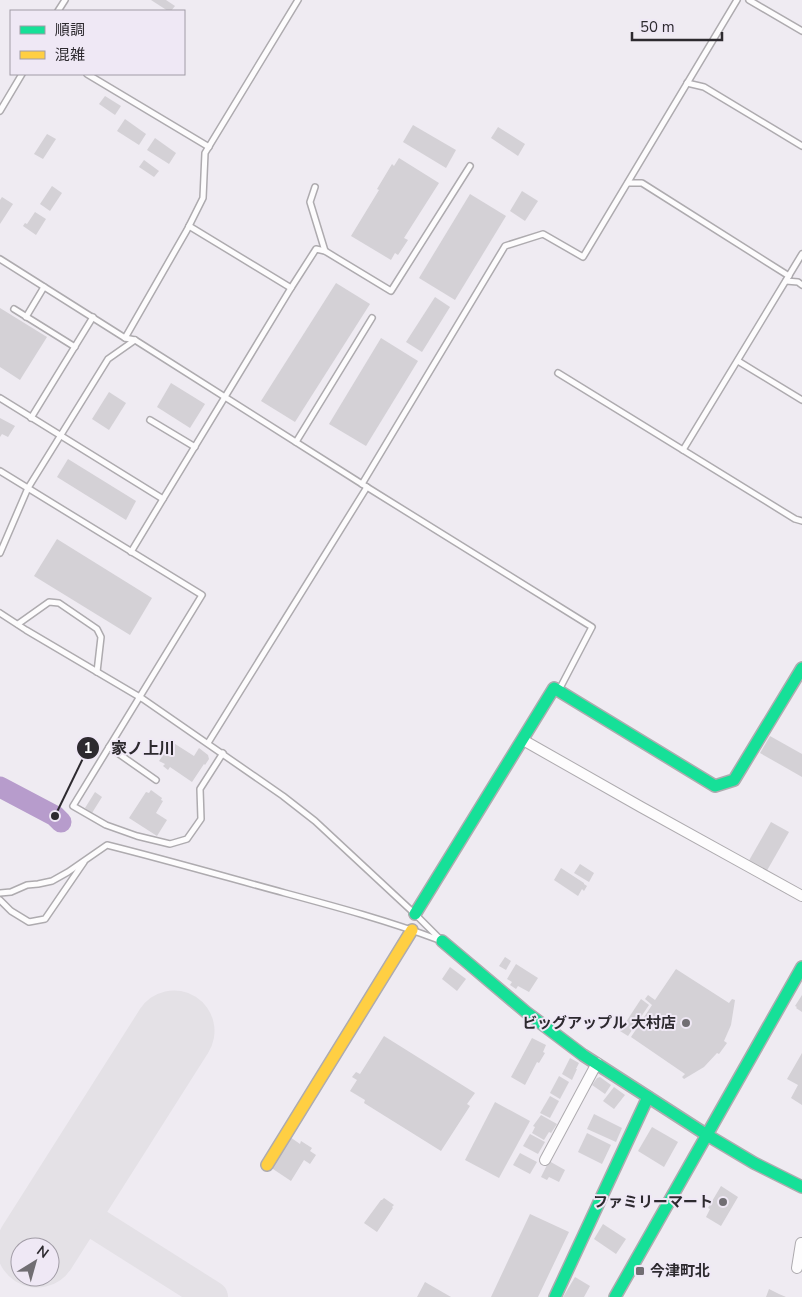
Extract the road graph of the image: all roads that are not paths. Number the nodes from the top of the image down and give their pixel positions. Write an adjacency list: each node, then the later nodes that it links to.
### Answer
1 (298, 0): 10 (lane)
2 (737, 0): 7 (lane)
3 (750, 0): 4 (lane)
4 (802, 32)
5 (21, 75): 8 (lane)
6 (89, 75): 10 (lane)
7 (687, 83): 9 (lane); 12 (lane)
8 (0, 111)
9 (802, 146)
10 (208, 147): 14 (lane)
11 (470, 166): 15 (lane)
12 (628, 183): 18 (lane); 41 (lane)
13 (316, 187): 15 (lane)
14 (189, 226): 21 (lane); 26 (lane)
15 (325, 251): 21 (lane)
16 (802, 254): 18 (lane)
17 (0, 259): 20 (lane)
18 (787, 278): 19 (lane); 29 (lane)
19 (802, 285)
20 (44, 287): 23 (lane); 24 (lane)
21 (291, 288): 31 (lane)
22 (14, 309): 23 (lane)
23 (26, 317): 28 (lane)
24 (93, 318): 26 (lane); 28 (lane)
25 (372, 318): 37 (lane)
26 (125, 338): 27 (lane)
27 (135, 340): 31 (lane); 36 (lane)
28 (75, 347): 34 (lane)
29 (738, 361): 33 (lane); 39 (lane)
30 (558, 373): 39 (lane)
31 (225, 397): 37 (lane); 38 (lane)
32 (0, 398): 34 (lane)
33 (802, 400)
34 (31, 418): 36 (lane)
35 (150, 420): 38 (lane)
36 (60, 436): 43 (lane); 44 (lane)
37 (296, 442): 41 (lane)
38 (195, 447): 44 (lane)
39 (683, 450): 45 (lane)
40 (0, 472): 43 (lane)
41 (362, 484): 42 (lane)
42 (367, 487): 52 (lane); 55 (lane)
43 (28, 488): 46 (lane); 47 (lane)
44 (163, 499): 46 (lane)
45 (802, 521)
46 (131, 552): 53 (lane)
47 (0, 553)
48 (0, 613): 49 (lane)
49 (18, 624): 51 (lane); 51 (lane)
50 (802, 668): 52 (street)
51 (97, 672): 53 (lane)
52 (558, 691): 54 (street)
53 (140, 698): 55 (lane); 56 (lane)
54 (523, 740): 61 (street); 63 (street)
55 (208, 743): 57 (lane)
56 (110, 747): 57 (lane); 58 (lane)
57 (223, 753): 63 (lane)
58 (156, 780)
59 (85, 860): 60 (lane); 62 (lane); 64 (lane)
60 (0, 893)
61 (802, 896)
62 (0, 900)
63 (415, 914): 65 (lane)
64 (412, 930): 65 (lane); 71 (street)
65 (442, 941): 67 (street)
66 (802, 967): 69 (street)
67 (597, 1063): 68 (street); 70 (street)
68 (648, 1097): 69 (street); 75 (street)
69 (707, 1135): 72 (street); 76 (street)
70 (545, 1160)
71 (267, 1165)
72 (802, 1187)
73 (802, 1242): 74 (street)
74 (797, 1268)
75 (555, 1297)
76 (615, 1297)

